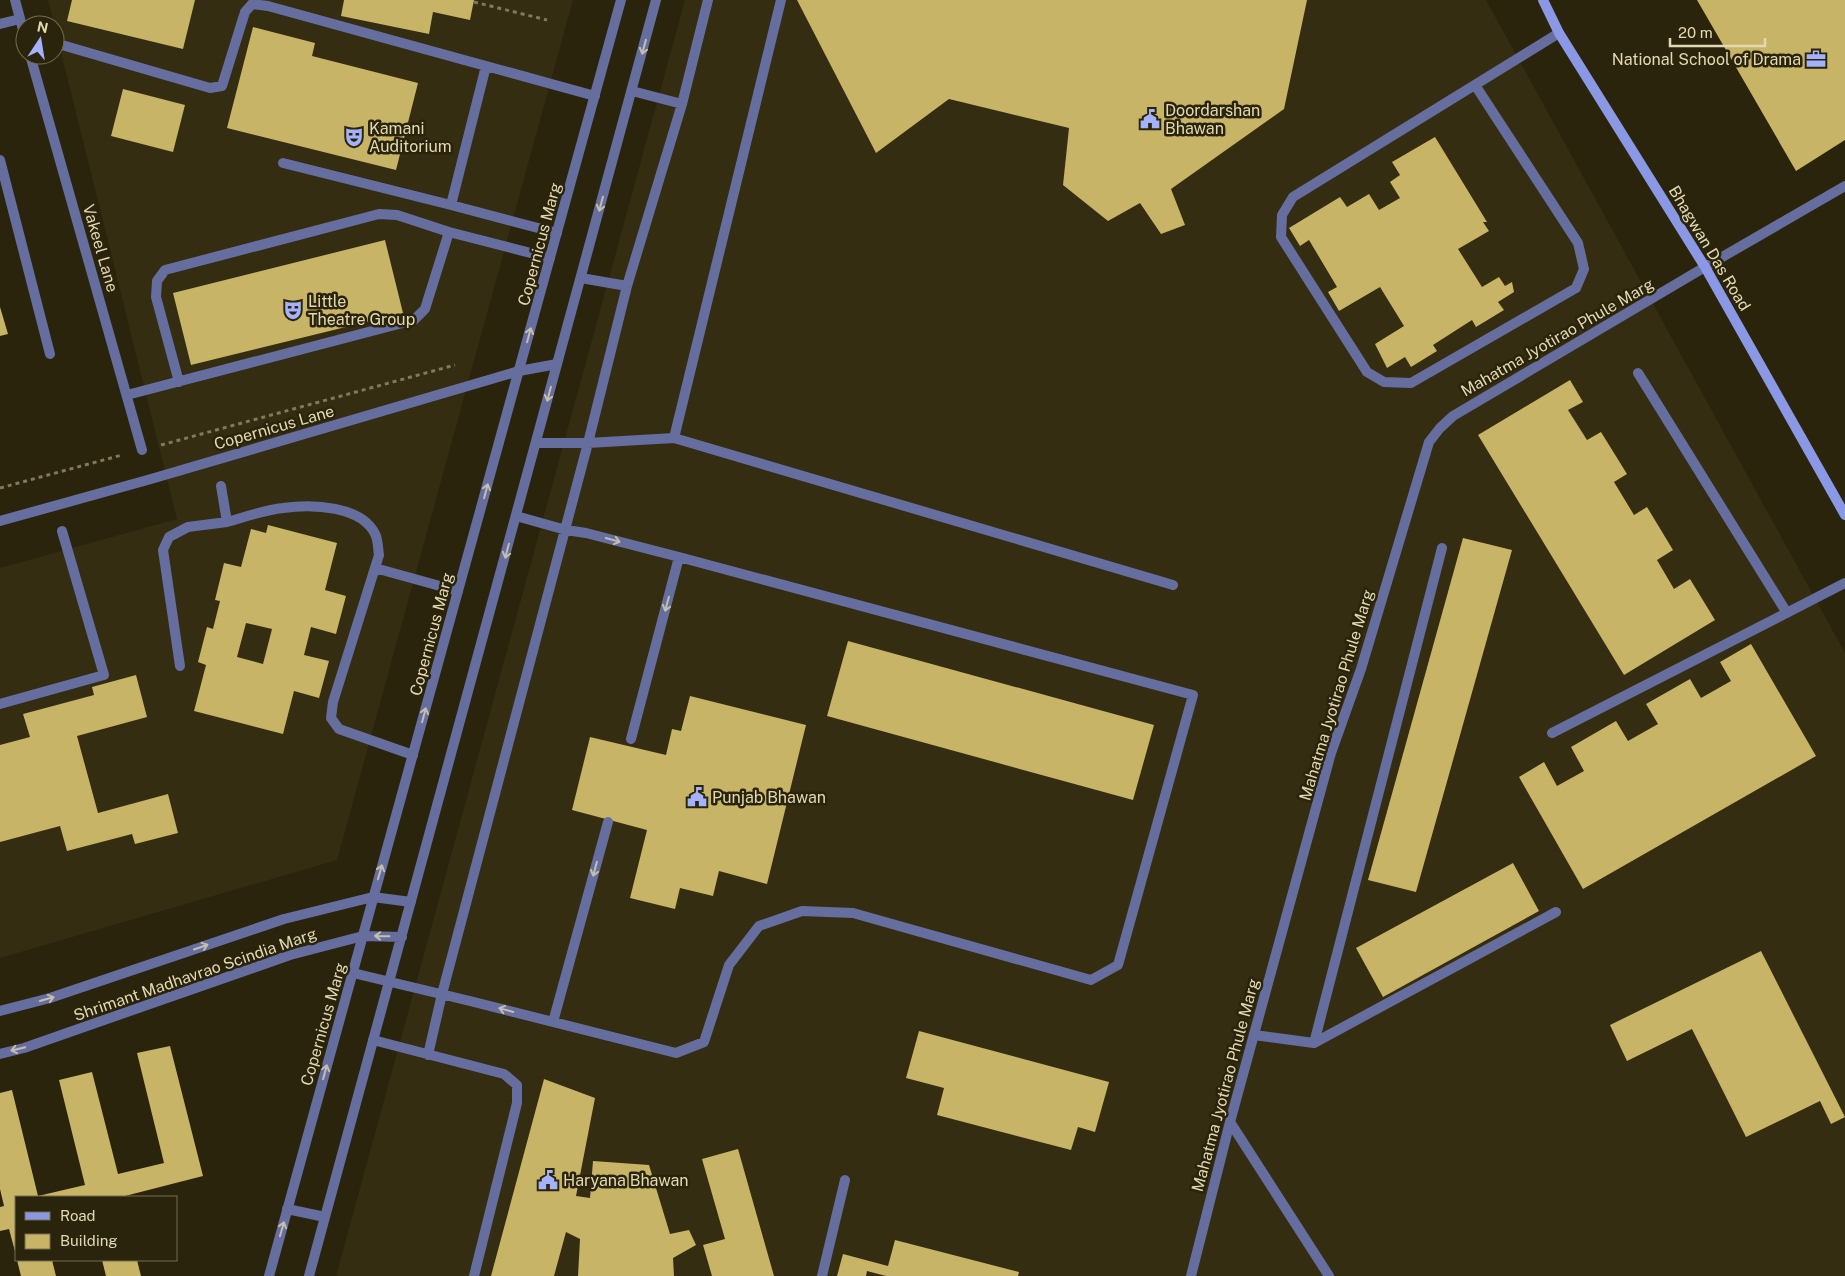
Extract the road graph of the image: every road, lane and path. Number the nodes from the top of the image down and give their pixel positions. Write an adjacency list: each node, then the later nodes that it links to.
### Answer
1 (15, 0): 8 (street)
2 (621, 0): 18 (street, Copernicus Marg)
3 (656, 0): 17 (street, one-way to 17)
4 (708, 0): 19 (street)
5 (781, 0): 37 (street)
6 (1543, 0): 12 (main road, Bhagwan Das Road)
7 (474, 2): 10 (path)
8 (19, 15)
9 (15, 20): 11 (street)
10 (547, 20)
11 (0, 24)
12 (1559, 33): 16 (street); 27 (main road, Bhagwan Das Road)
13 (65, 46): 15 (street)
14 (33, 65): 36 (street, Vakeel Lane)
15 (486, 66): 18 (street); 23 (street)
16 (1475, 85): 16 (street)
17 (632, 91): 19 (street); 28 (street, one-way to 28)
18 (595, 96): 25 (street, Copernicus Marg)
19 (682, 104): 29 (street)
20 (0, 160): 30 (street)
21 (283, 163): 23 (street)
22 (1845, 186): 27 (street, Mahatma Jyotirao Phule Marg)
23 (451, 205): 25 (street)
24 (449, 232): 26 (street); 35 (street); 35 (street)
25 (557, 233): 26 (street, Copernicus Marg)
26 (550, 258): 33 (street, Copernicus Marg, one-way to 26)
27 (1705, 267): 43 (main road, Bhagwan Das Road); 72 (street, Mahatma Jyotirao Phule Marg)
28 (581, 278): 29 (street); 31 (street)
29 (627, 286): 39 (street)
30 (50, 354)
31 (558, 364): 33 (street, Copernicus Lane); 38 (street, one-way to 38)
32 (456, 365): 40 (path)
33 (519, 370): 45 (street, Copernicus Lane); 54 (street, Copernicus Marg, one-way to 33)
34 (1638, 373): 55 (street)
35 (179, 382): 36 (street)
36 (127, 396): 40 (street, Vakeel Lane)
37 (674, 438): 39 (street); 53 (street)
38 (536, 443): 39 (street); 44 (street)
39 (588, 443): 47 (street)
40 (142, 450): 42 (path)
41 (221, 486): 46 (street)
42 (0, 488)
43 (1845, 515)
44 (516, 516): 47 (street); 63 (street, one-way to 63)
45 (0, 521)
46 (227, 522): 51 (street); 56 (street)
47 (566, 530): 50 (street, one-way to 50); 69 (street)
48 (62, 531): 57 (street)
49 (1442, 548): 74 (street)
50 (680, 557): 59 (street, one-way to 59); 71 (street)
51 (375, 568): 54 (street); 60 (street)
52 (1845, 583): 55 (street)
53 (1173, 585)
54 (458, 591): 60 (street, Copernicus Marg, one-way to 54)
55 (1787, 613): 58 (street)
56 (180, 666)
57 (0, 704)
58 (1552, 733)
59 (631, 739)
60 (413, 755): 62 (street, Copernicus Marg, one-way to 60)
61 (608, 822): 71 (street, one-way to 71)
62 (373, 897): 63 (street); 65 (street, Copernicus Marg); 70 (street, Shrimant Madhavrao Scindia Marg, one-way to 62)
63 (410, 902): 66 (street)
64 (1556, 912): 74 (street)
65 (363, 936): 66 (street, Shrimant Madhavrao Scindia Marg, one-way to 65); 67 (street, Copernicus Marg); 75 (street, Shrimant Madhavrao Scindia Marg, one-way to 75)
66 (402, 937): 68 (street)
67 (353, 973): 68 (street); 79 (street, Copernicus Marg, one-way to 67)
68 (389, 982): 69 (street); 73 (street)
69 (442, 994): 71 (street, one-way to 69); 76 (street)
70 (0, 1011)
71 (553, 1022)
72 (1254, 1035): 74 (street); 77 (street, Mahatma Jyotirao Phule Marg)
73 (374, 1040): 76 (street); 80 (street)
74 (1314, 1043)
75 (0, 1054)
76 (428, 1055): 83 (street)
77 (1230, 1122): 85 (street, Mahatma Jyotirao Phule Marg); 86 (street)
78 (844, 1180): 84 (street)
79 (288, 1209): 80 (street); 81 (street, Copernicus Marg, one-way to 79)
80 (326, 1217): 82 (street)
81 (269, 1276)
82 (309, 1276)
83 (474, 1276)
84 (822, 1276)
85 (1191, 1276)
86 (1329, 1276)

